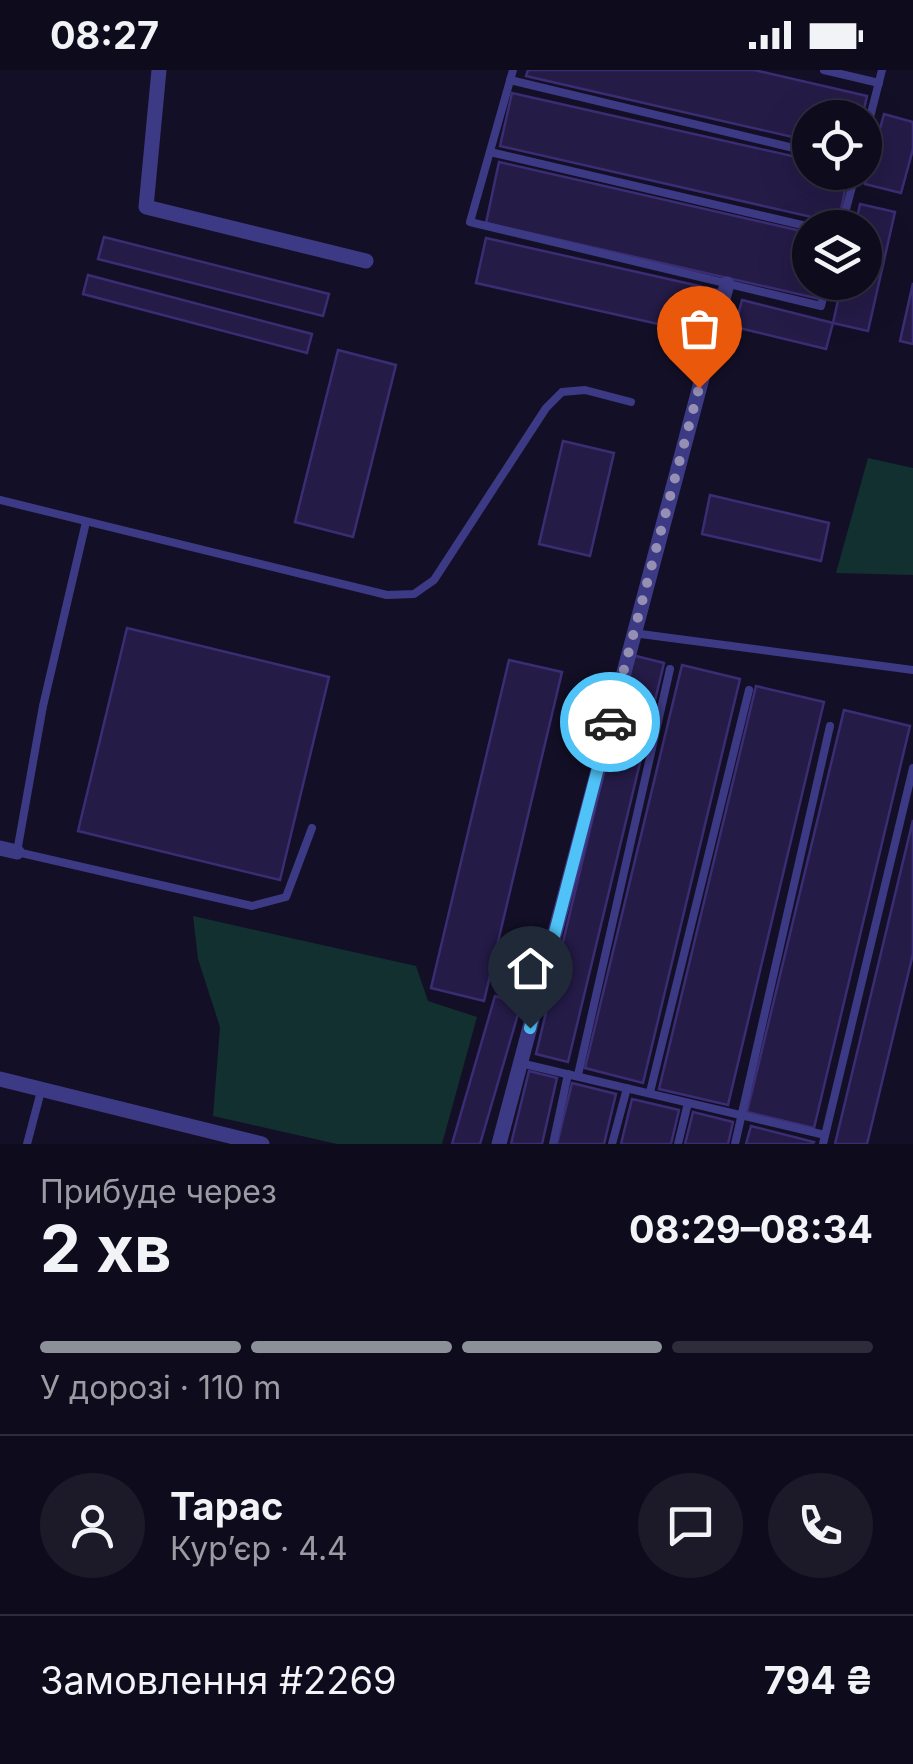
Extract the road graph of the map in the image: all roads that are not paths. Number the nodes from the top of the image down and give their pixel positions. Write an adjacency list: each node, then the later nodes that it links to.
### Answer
1 (159, 70): 11 (street)
2 (513, 70): 5 (lane)
3 (824, 70): 6 (lane)
4 (882, 70): 6 (lane)
5 (510, 80): 8 (lane); 9 (lane)
6 (879, 83): 7 (lane)
7 (875, 100)
8 (792, 148)
9 (490, 152): 10 (lane); 12 (lane)
10 (792, 223)
11 (366, 261)
12 (727, 284): 13 (lane); 19 (street)
13 (792, 299)
14 (795, 300): 15 (lane)
15 (822, 300)
16 (631, 402): 18 (lane)
17 (0, 500): 18 (lane)
18 (86, 522): 27 (lane)
19 (633, 633): 21 (lane); 28 (street)
20 (670, 669): 29 (lane)
21 (913, 670)
22 (749, 690): 33 (lane)
23 (830, 726): 35 (lane)
24 (913, 768): 37 (lane)
25 (312, 828): 27 (lane)
26 (0, 848): 27 (street)
27 (17, 852)
28 (520, 1063): 29 (lane); 40 (street)
29 (573, 1075): 31 (lane); 41 (lane)
30 (0, 1079): 32 (street)
31 (627, 1088): 33 (lane); 42 (lane)
32 (41, 1091): 36 (street); 38 (lane)
33 (650, 1092): 34 (lane)
34 (688, 1103): 35 (lane); 43 (lane)
35 (740, 1116): 37 (lane); 44 (lane)
36 (215, 1138): 39 (street)
37 (824, 1140)
38 (27, 1144)
39 (262, 1144)
40 (499, 1144)
41 (553, 1144)
42 (612, 1144)
43 (678, 1144)
44 (735, 1144)

